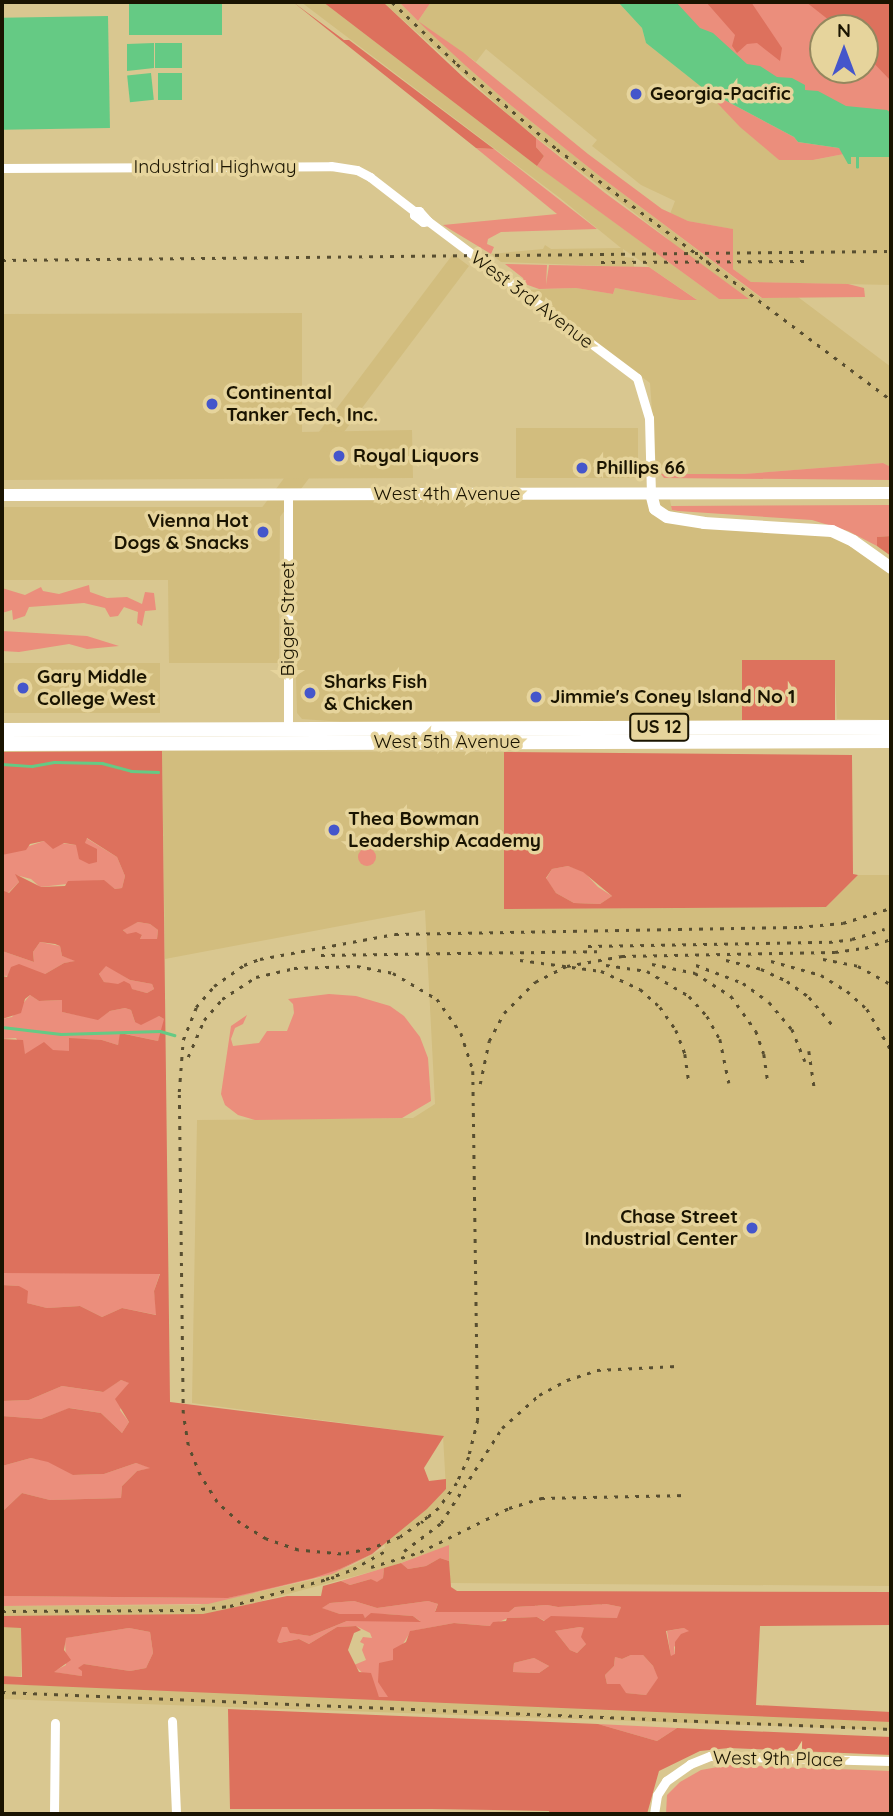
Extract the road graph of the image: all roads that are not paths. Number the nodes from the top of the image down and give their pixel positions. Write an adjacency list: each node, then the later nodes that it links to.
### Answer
1 (2, 168): 2 (street, Industrial Highway)
2 (428, 221): 4 (street, West 3rd Avenue)
3 (891, 493): 4 (main road, West 4th Avenue)
4 (651, 494): 6 (main road, West 4th Avenue); 7 (main road)
5 (2, 495): 6 (main road, West 4th Avenue)
6 (288, 495): 11 (street, Bigger Street)
7 (890, 567)
8 (891, 727): 10 (main road, West 5th Avenue / US 12)
9 (2, 730): 11 (main road, West 5th Avenue / US 12)
10 (738, 735): 11 (main road, West 5th Avenue / US 12); 12 (main road, West 5th Avenue / US 12)
11 (288, 736): 13 (main road, West 5th Avenue / US 12)
12 (891, 741)
13 (2, 744)
14 (173, 1721): 18 (street)
15 (55, 1723): 17 (street)
16 (891, 1761): 19 (street, West 9th Place)
17 (54, 1814)
18 (176, 1814)
19 (654, 1814)

